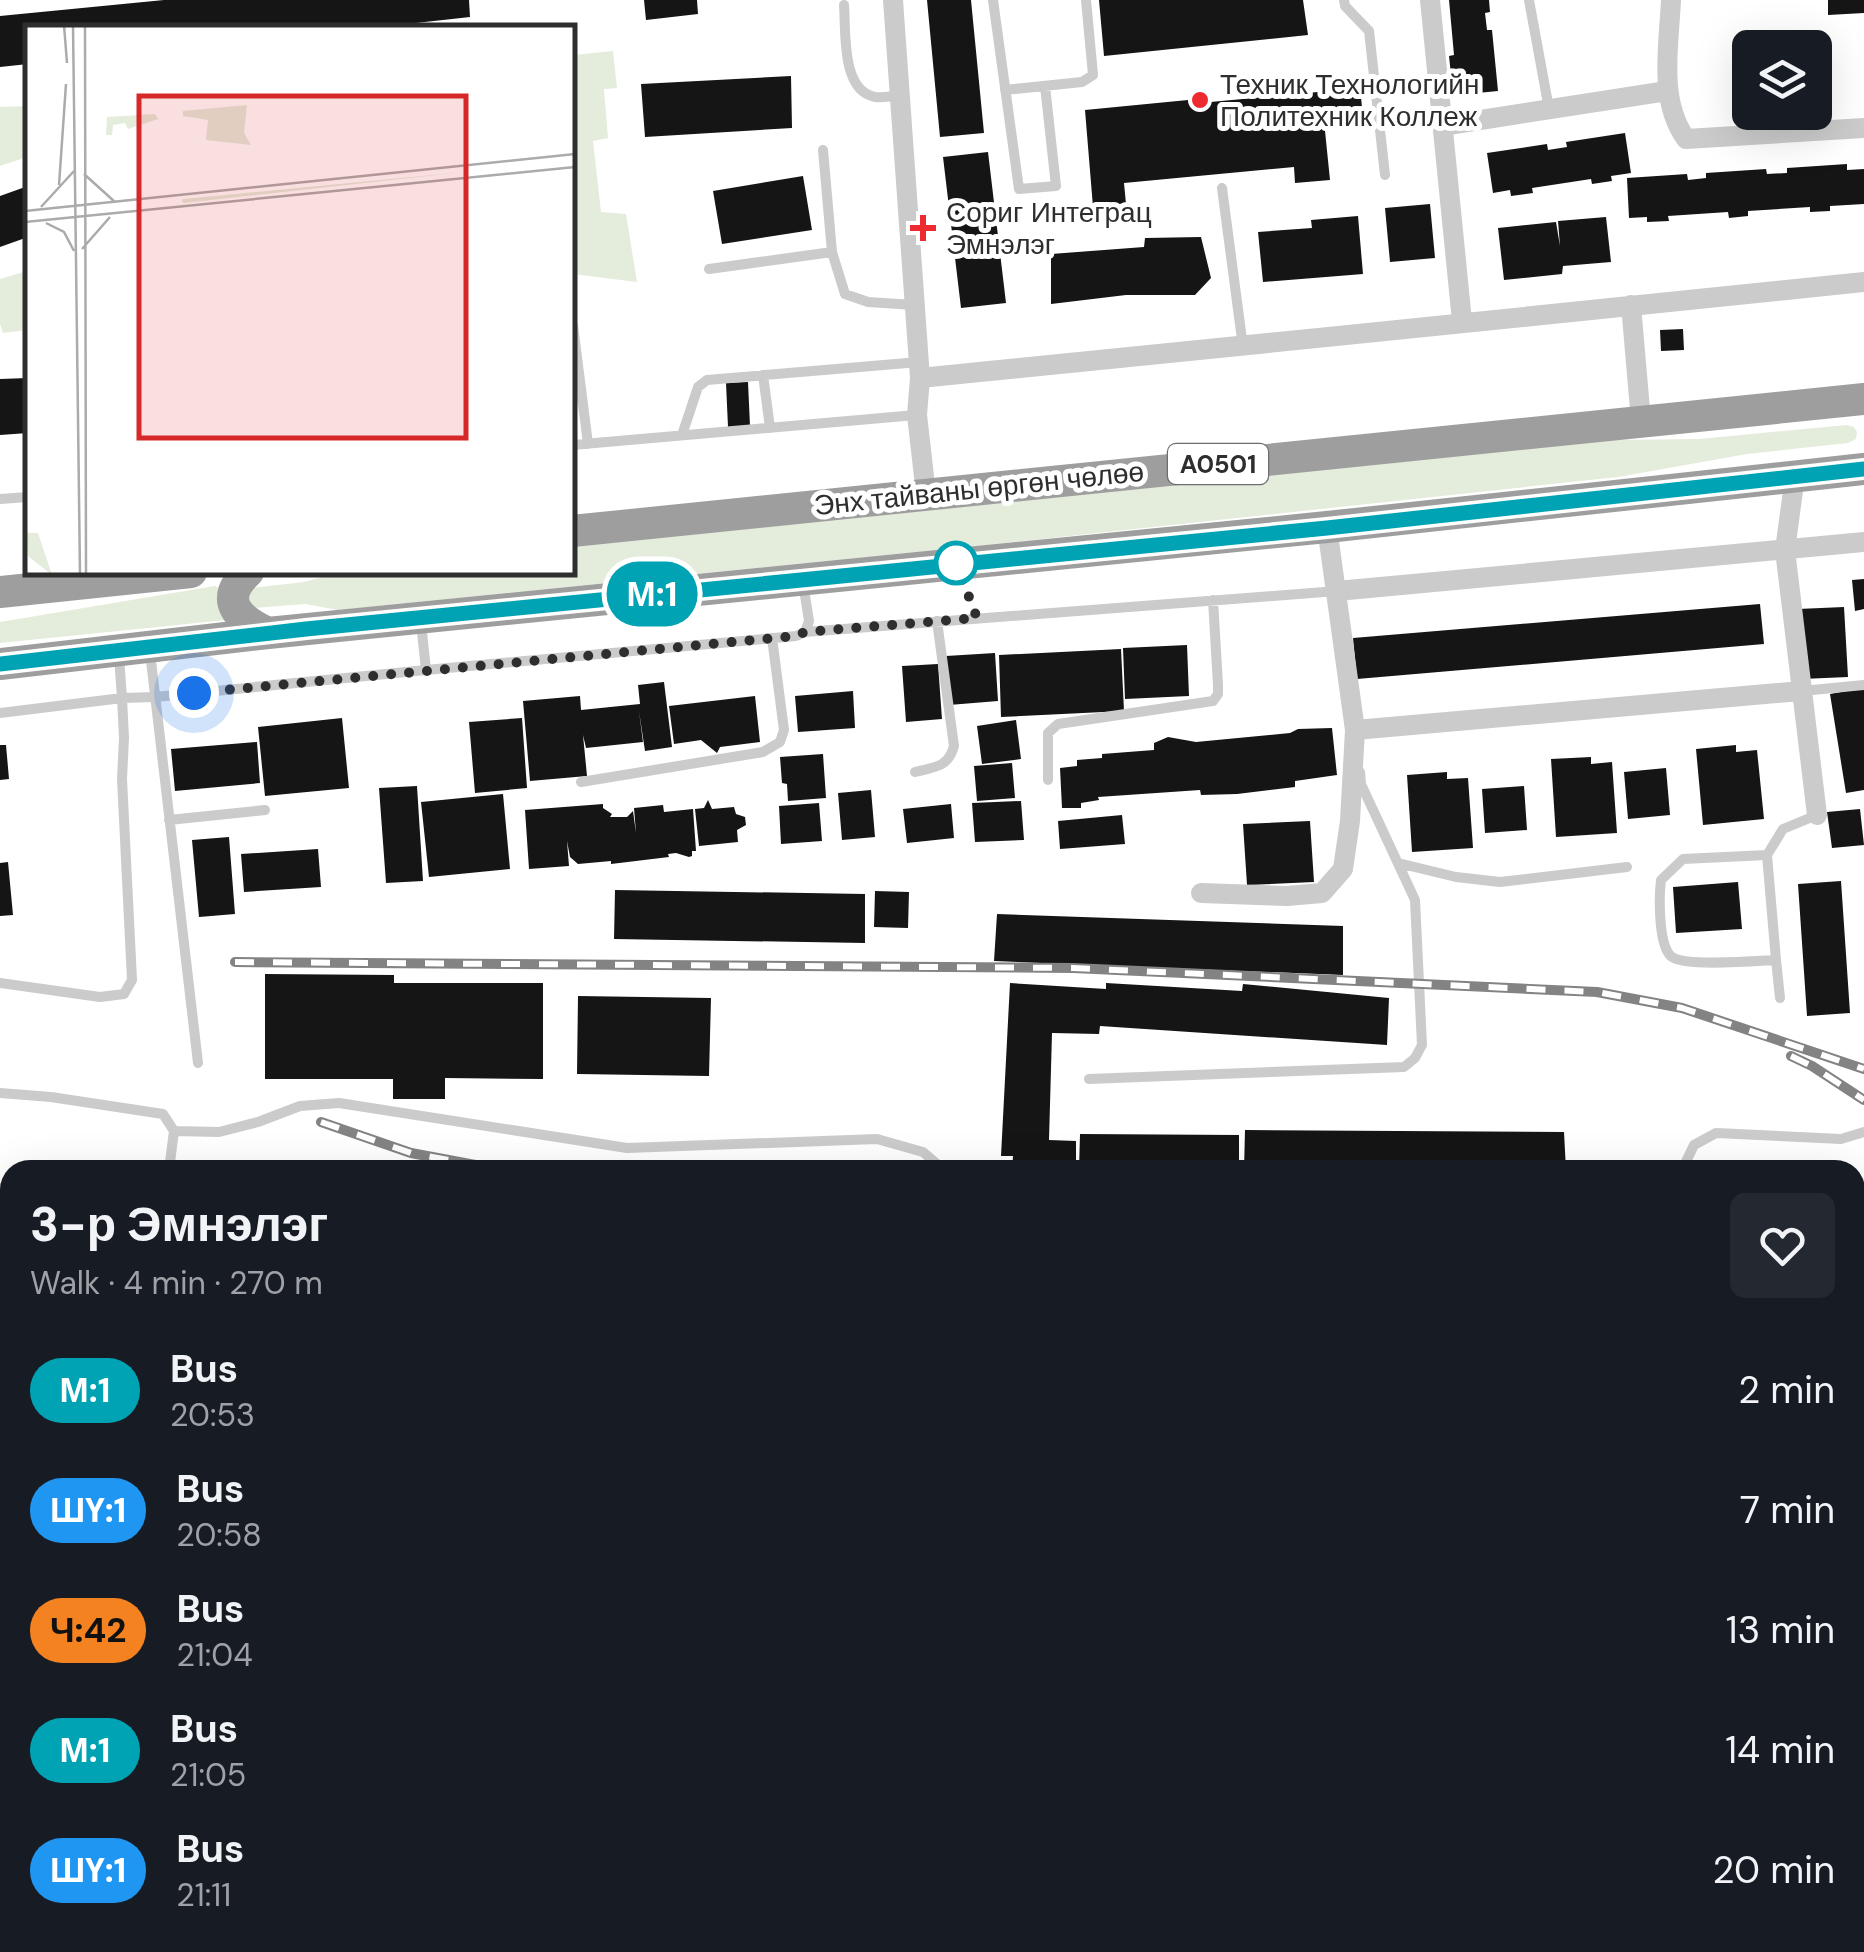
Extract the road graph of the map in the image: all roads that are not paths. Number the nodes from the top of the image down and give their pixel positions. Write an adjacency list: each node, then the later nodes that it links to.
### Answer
1 (893, 0): 12 (street)
2 (993, 0): 10 (lane)
3 (1086, 0): 9 (lane)
4 (1344, 0): 17 (lane)
5 (1430, 0): 14 (street)
6 (1529, 0): 13 (lane)
7 (1671, 0): 11 (street)
8 (844, 5): 12 (lane)
9 (1045, 86): 10 (lane); 10 (lane)
10 (1004, 90)
11 (1667, 91): 13 (street); 15 (street)
12 (900, 96): 23 (street)
13 (1549, 109): 14 (street)
14 (1442, 126): 24 (street)
15 (1864, 128)
16 (822, 150): 19 (lane)
17 (1385, 175)
18 (1222, 188): 26 (lane)
19 (832, 252): 20 (lane); 23 (lane)
20 (708, 268)
21 (1864, 282): 22 (street)
22 (1631, 304): 24 (street); 31 (street)
23 (915, 305): 27 (street)
24 (1462, 321): 26 (street)
25 (575, 342): 34 (lane)
26 (1243, 348): 27 (street)
27 (920, 370): 28 (lane); 30 (street)
28 (763, 375): 32 (lane); 33 (lane)
29 (1864, 398): 31 (highway, Энх тайваны өргөн чөлөө / A0501)
30 (917, 414): 32 (lane); 38 (street)
31 (1641, 421): 38 (highway, Энх тайваны өргөн чөлөө / A0501)
32 (770, 428): 33 (lane)
33 (682, 435): 34 (lane)
34 (588, 444): 35 (lane)
35 (575, 445)
36 (1864, 469): 37 (highway)
37 (1794, 476): 41 (highway); 44 (street)
38 (926, 494): 42 (highway, Энх тайваны өргөн чөлөө / A0501)
39 (25, 497): 40 (lane)
40 (0, 500)
41 (1327, 528): 47 (highway); 48 (street)
42 (575, 532)
43 (1864, 542): 44 (street)
44 (1785, 550): 48 (street); 60 (street)
45 (162, 575): 49 (highway)
46 (245, 575): 54 (highway)
47 (802, 578): 51 (highway); 53 (lane)
48 (1337, 591): 50 (lane); 64 (street)
49 (0, 592)
50 (1213, 600): 52 (lane); 66 (lane)
51 (421, 618): 54 (highway); 58 (lane)
52 (937, 621): 53 (lane); 65 (lane)
53 (805, 632): 55 (lane)
54 (268, 633): 56 (highway)
55 (772, 638): 58 (lane); 67 (lane)
56 (134, 648): 57 (highway); 61 (lane); 62 (lane)
57 (0, 664)
58 (426, 670): 61 (lane)
59 (1864, 685): 60 (lane)
60 (1801, 691): 64 (street); 69 (street)
61 (155, 697): 62 (lane); 70 (lane)
62 (122, 698): 63 (lane); 76 (lane)
63 (0, 713)
64 (1355, 730): 72 (lane); 74 (street)
65 (914, 772)
66 (1048, 780)
67 (581, 782)
68 (265, 810): 70 (lane)
69 (1817, 815): 71 (lane)
70 (170, 820): 78 (lane)
71 (1767, 856): 75 (lane); 75 (lane)
72 (1398, 863): 73 (lane); 79 (lane)
73 (1627, 867)
74 (1201, 893)
75 (1776, 960): 77 (lane)
76 (0, 983)
77 (1780, 998)
78 (198, 1063)
79 (1089, 1078)
80 (0, 1093): 81 (lane)
81 (174, 1131): 83 (lane); 84 (lane)
82 (1864, 1132): 85 (lane)
83 (170, 1160)
84 (932, 1160)
85 (1687, 1160)

